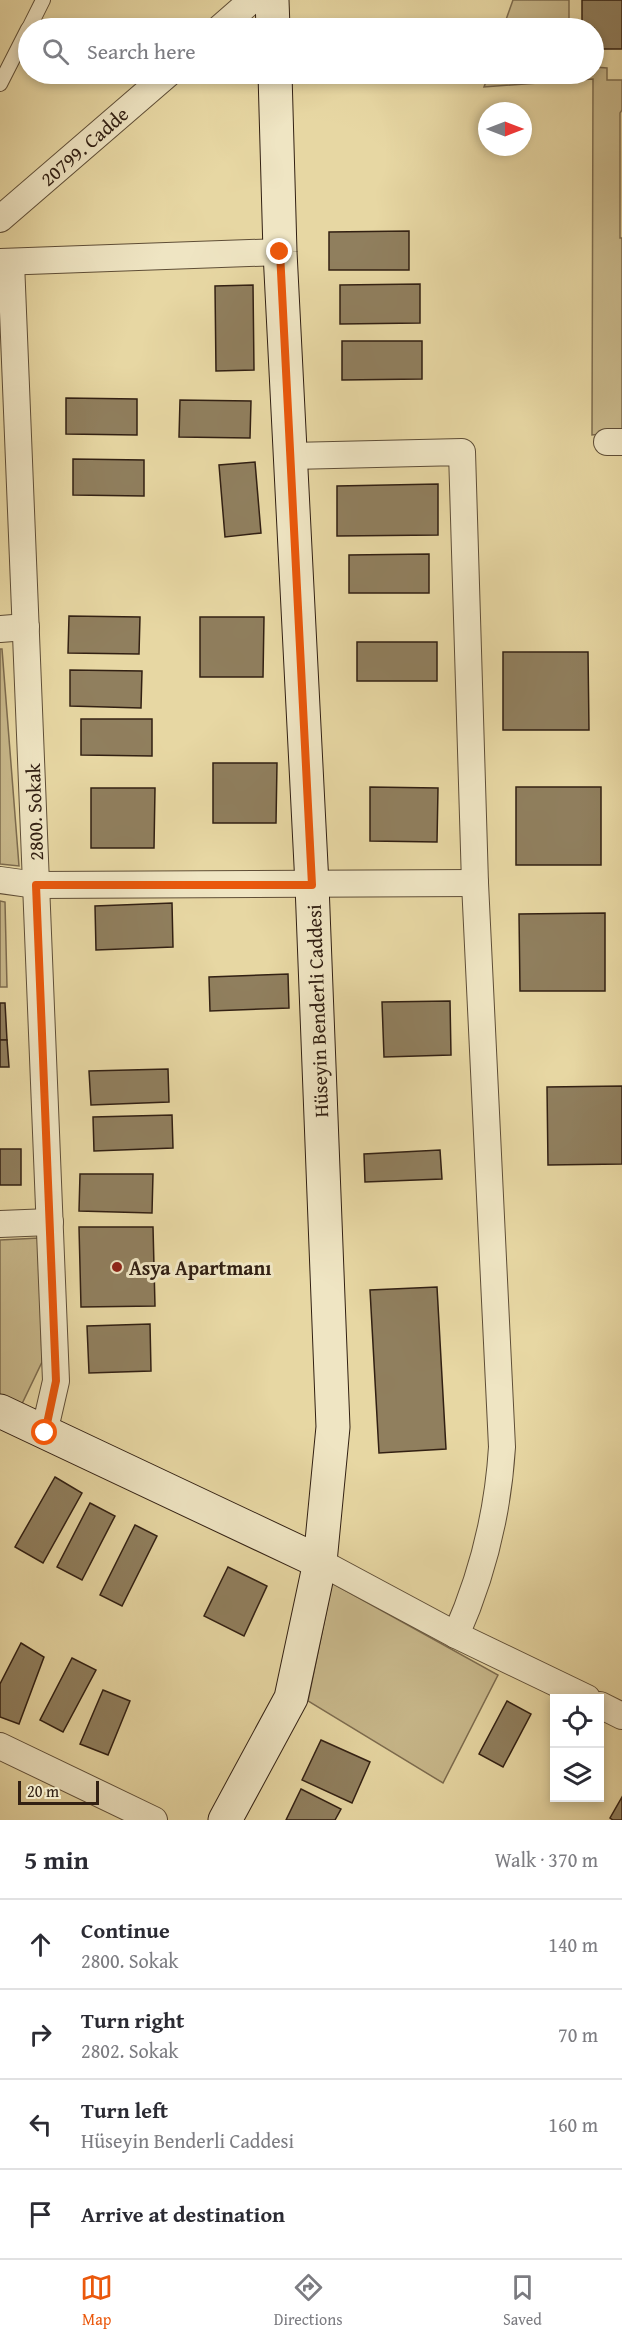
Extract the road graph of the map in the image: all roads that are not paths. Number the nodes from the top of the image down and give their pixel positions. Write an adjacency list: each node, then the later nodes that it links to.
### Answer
1 (252, 0): 5 (street)
2 (272, 0): 6 (main road)
3 (38, 2): 4 (lane)
4 (33, 18)
5 (231, 18)
6 (273, 18)
7 (18, 50): 8 (lane)
8 (0, 84)
9 (156, 84): 11 (street, 20799. Cadde)
10 (275, 84): 12 (main road, Hüseyin Benderli Caddesi)
11 (0, 219)
12 (280, 252): 13 (street); 14 (main road, Hüseyin Benderli Caddesi)
13 (6, 262): 15 (street, 2800. Sokak)
14 (291, 456): 18 (street); 20 (main road, Hüseyin Benderli Caddesi)
15 (26, 627): 16 (street); 19 (street, 2800. Sokak)
16 (0, 629)
17 (0, 880): 19 (street)
18 (475, 883): 20 (street); 26 (street)
19 (36, 885): 20 (street); 21 (street, 2800. Sokak)
20 (312, 885): 25 (main road, Hüseyin Benderli Caddesi)
21 (50, 1222): 22 (street); 24 (street, 2800. Sokak)
22 (0, 1224)
23 (0, 1412): 24 (main road)
24 (45, 1433): 25 (main road)
25 (320, 1562): 26 (street); 32 (main road, Hüseyin Benderli Caddesi)
26 (456, 1635): 27 (street)
27 (579, 1694)
28 (604, 1707): 29 (street)
29 (622, 1716)
30 (0, 1746): 31 (street)
31 (154, 1820)
32 (225, 1820)

